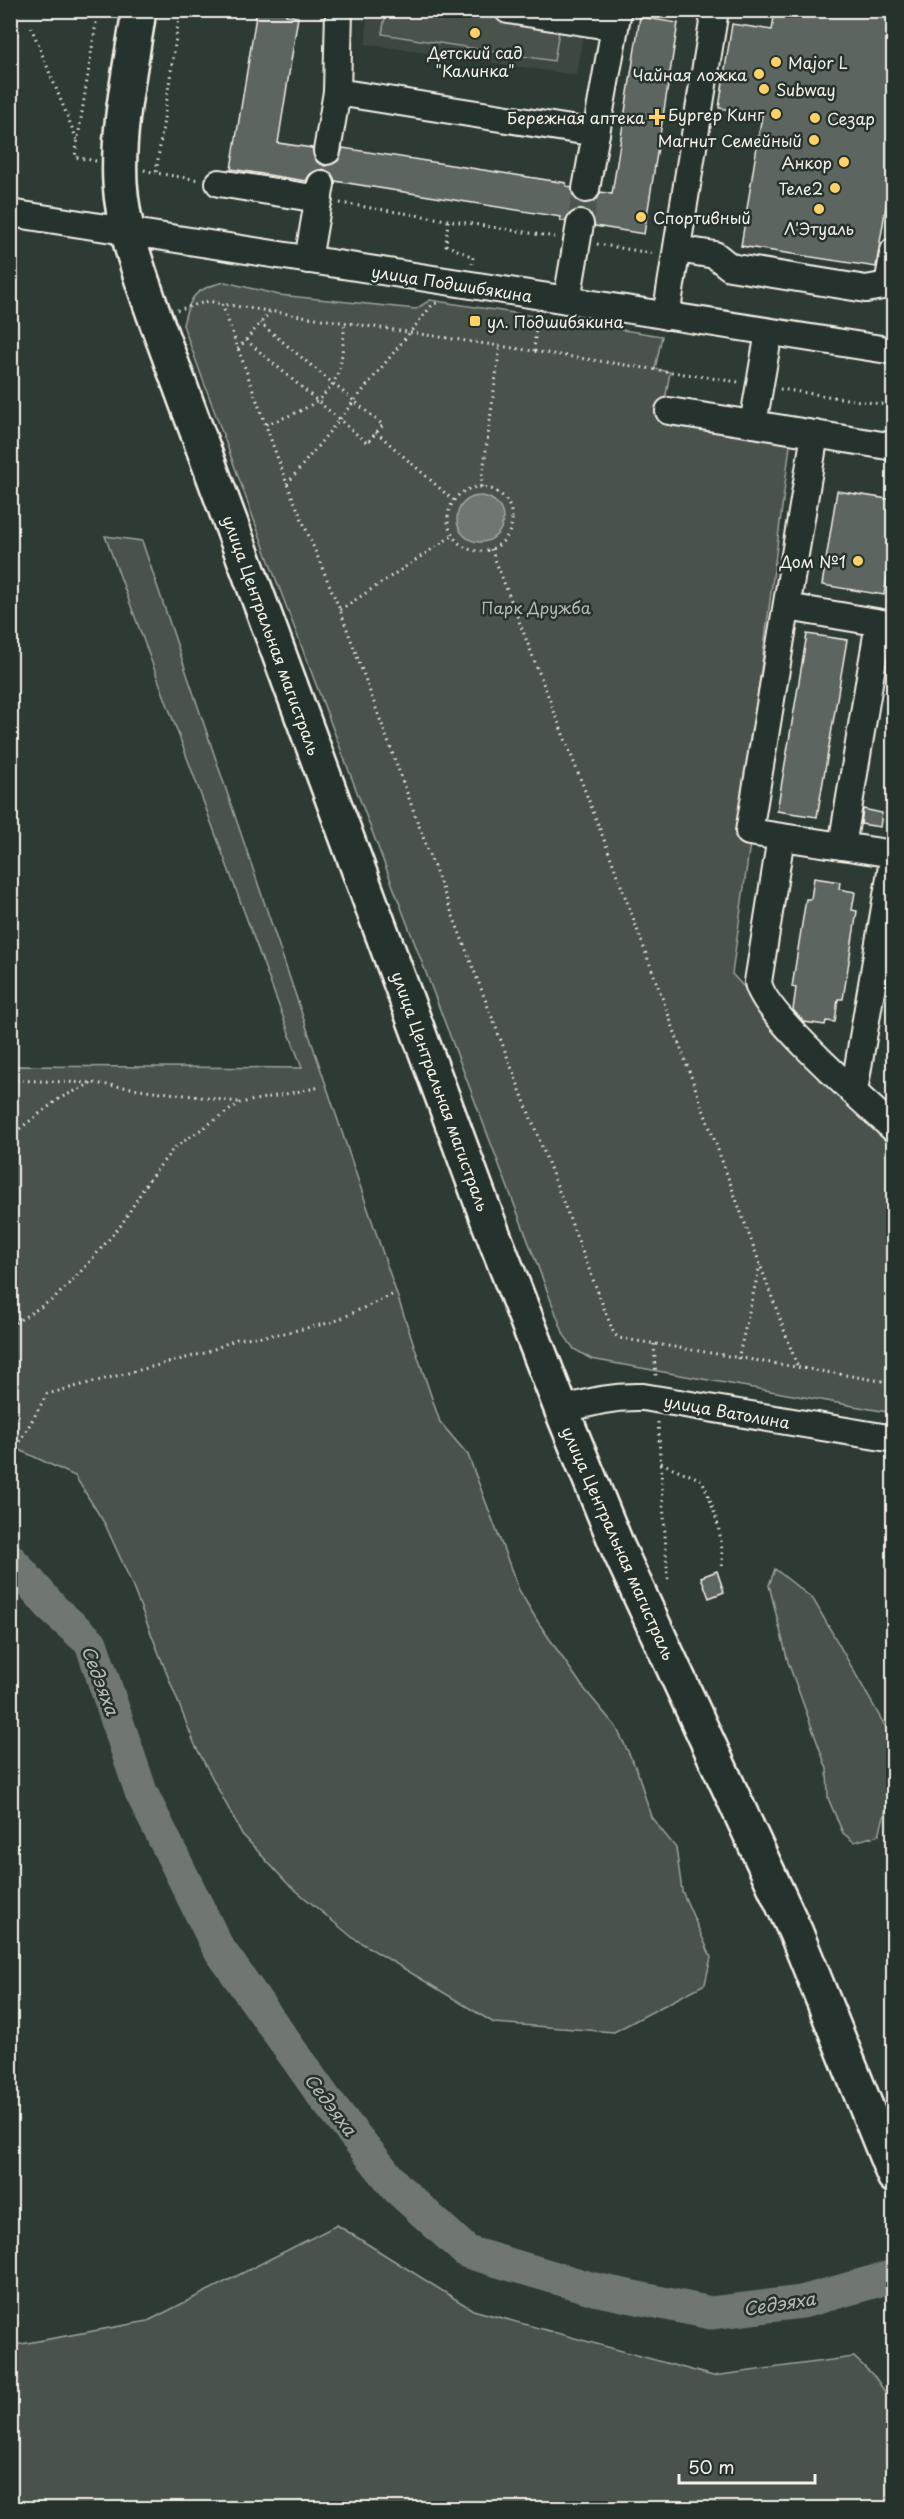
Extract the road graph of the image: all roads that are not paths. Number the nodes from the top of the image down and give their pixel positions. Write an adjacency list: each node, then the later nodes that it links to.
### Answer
1 (139, 10): 12 (main road, улица Центральная магистраль)
2 (339, 10): 6 (street)
3 (508, 10): 5 (street)
4 (715, 10): 14 (street)
5 (616, 19): 7 (street)
6 (337, 92): 7 (street); 8 (street)
7 (596, 133): 10 (street)
8 (327, 151)
9 (219, 183): 15 (street)
10 (586, 189)
11 (10, 213): 12 (street, улица Подшибякина)
12 (128, 232): 15 (street, улица Подшибякина); 33 (main road, улица Центральная магистраль)
13 (578, 232): 17 (street)
14 (676, 253): 16 (street); 18 (street)
15 (308, 260): 17 (street, улица Подшибякина)
16 (892, 271)
17 (567, 300): 18 (street, улица Подшибякина)
18 (666, 316): 19 (street, улица Подшибякина)
19 (769, 332): 20 (street, улица Подшибякина); 22 (street)
20 (894, 351)
21 (669, 411): 22 (street)
22 (753, 424): 23 (street)
23 (814, 434): 24 (street); 25 (street)
24 (894, 447)
25 (787, 607): 26 (street); 27 (street)
26 (886, 624): 28 (street)
27 (781, 837): 28 (street); 31 (street)
28 (842, 846): 29 (street)
29 (894, 854): 30 (street)
30 (886, 948): 31 (street)
31 (854, 1091): 32 (street)
32 (894, 1129)
33 (562, 1411): 34 (street, улица Ватолина); 35 (main road, улица Центральная магистраль)
34 (894, 1439)
35 (894, 2176)

